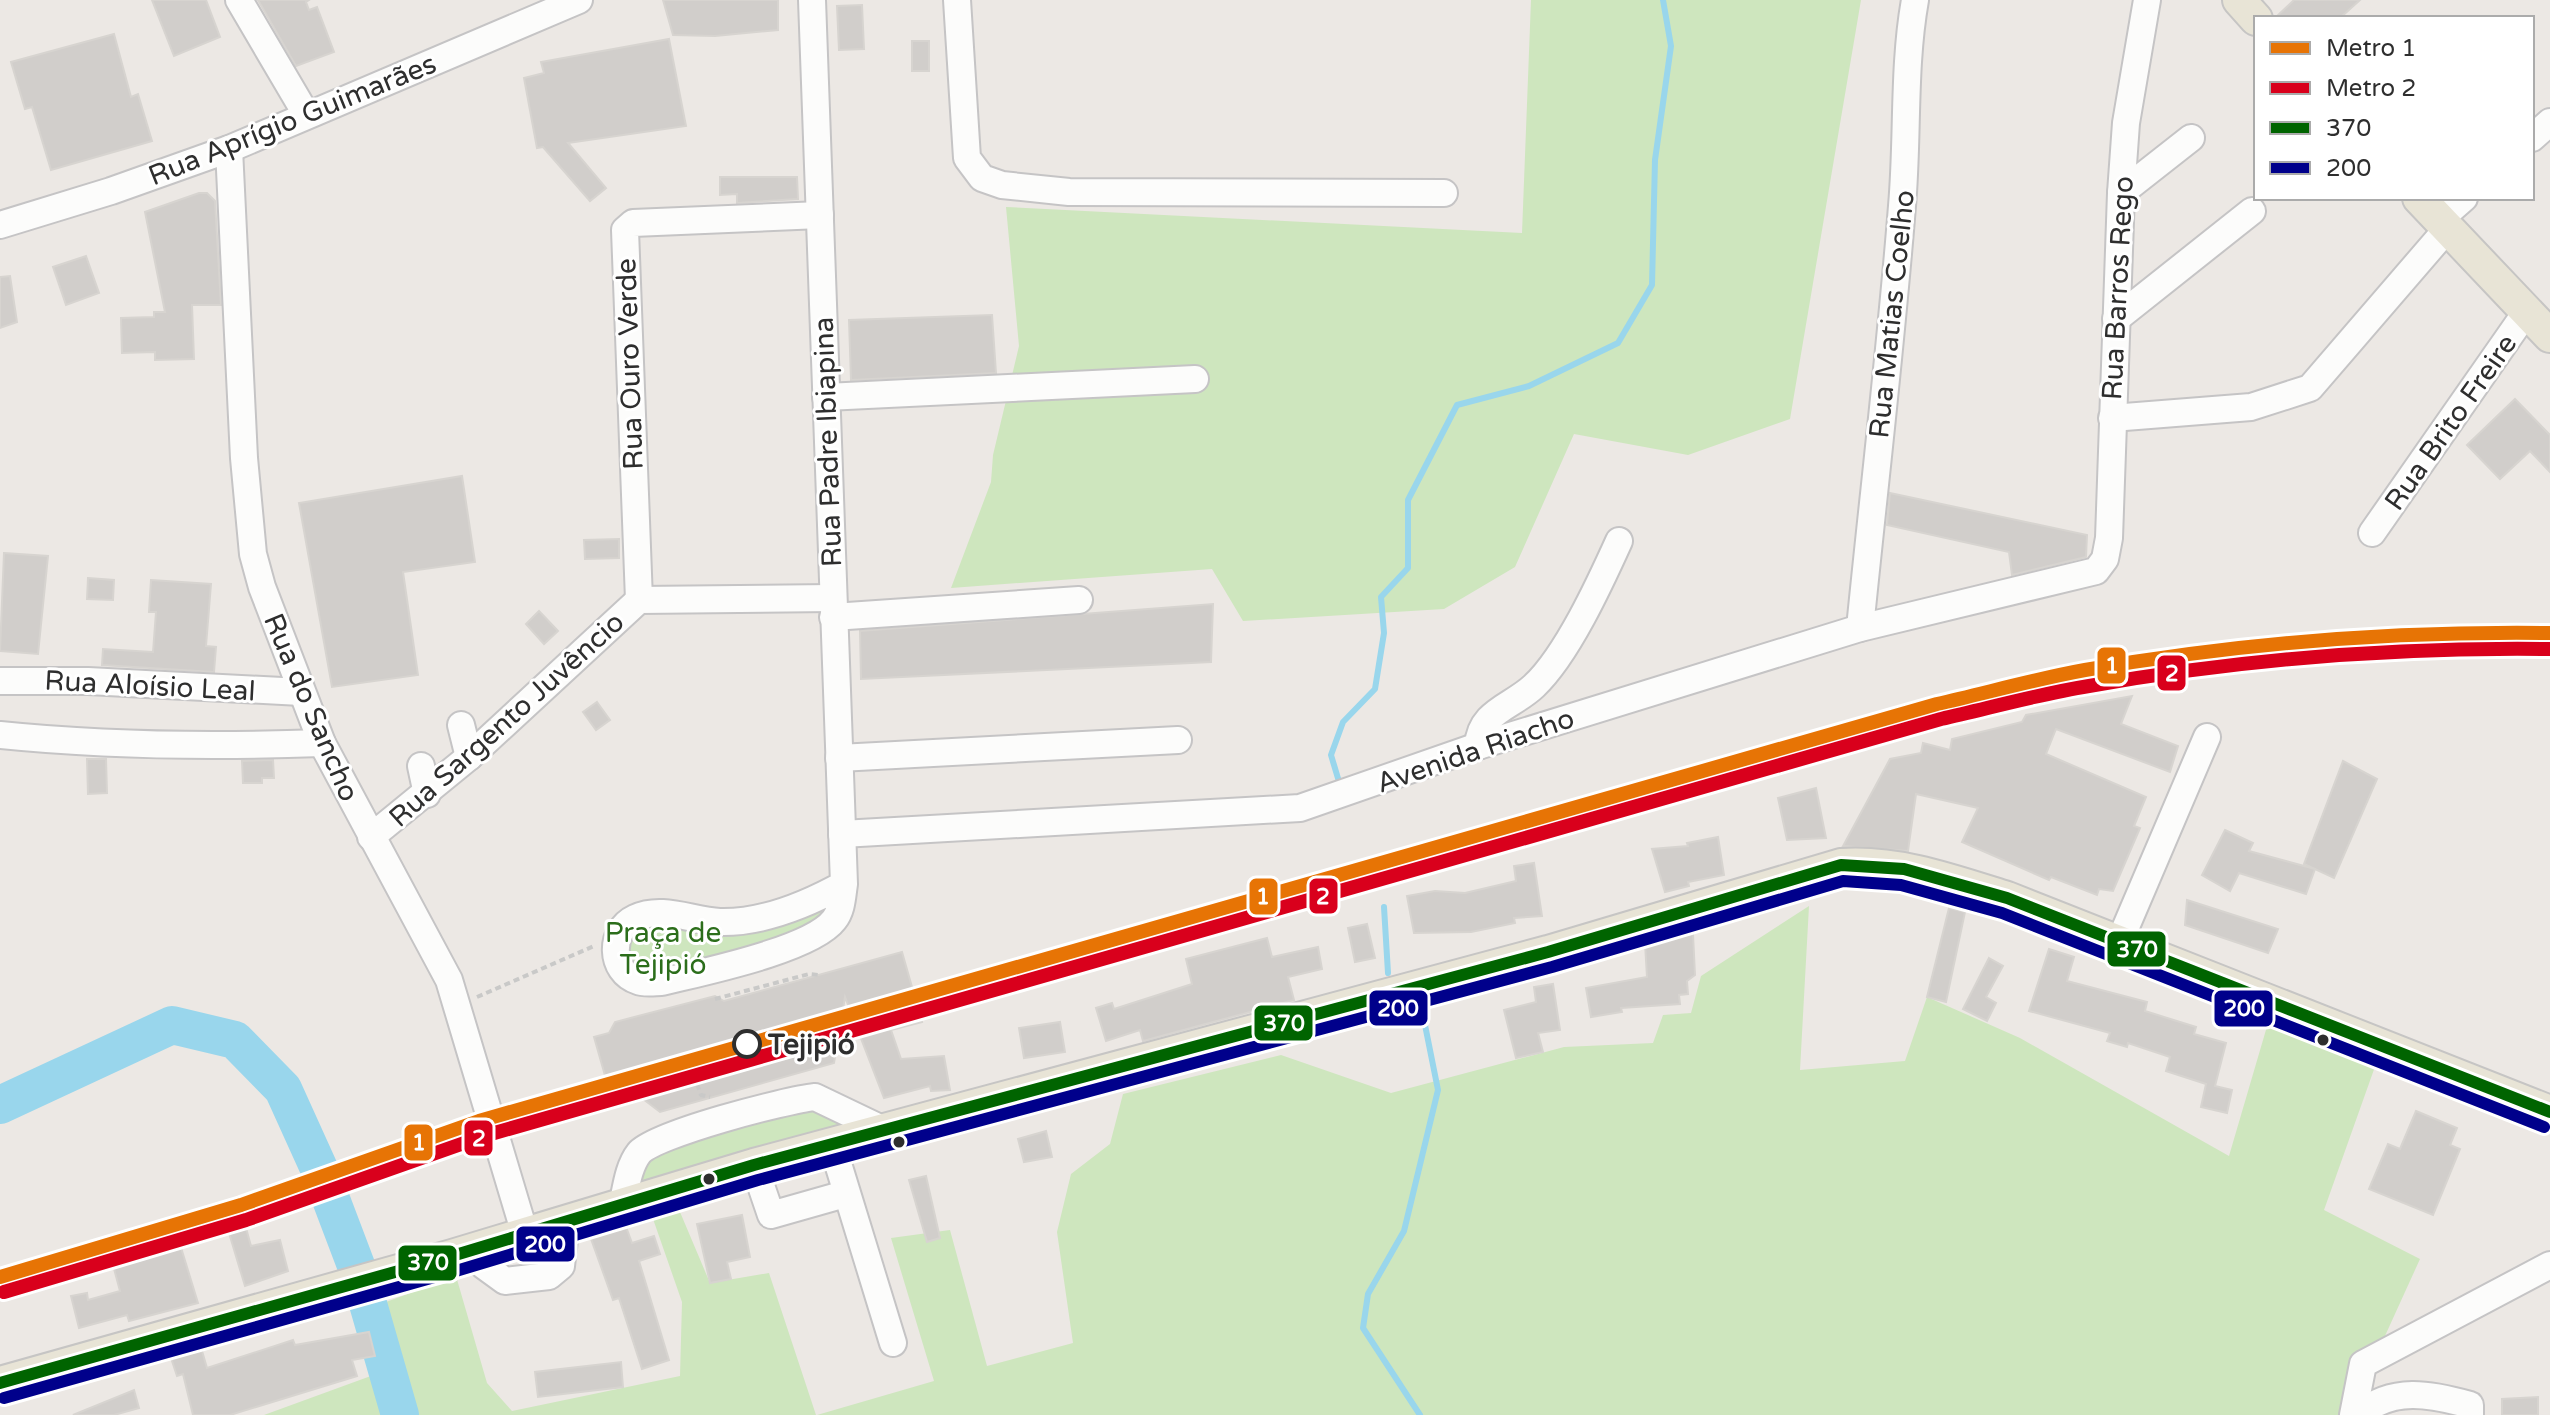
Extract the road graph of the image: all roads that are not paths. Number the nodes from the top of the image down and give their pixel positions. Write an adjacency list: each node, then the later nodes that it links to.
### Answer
1 (239, 0): 9 (street)
2 (579, 0): 9 (street, Rua Aprígio Guimarães)
3 (812, 0): 18 (street, Rua Padre Ibiapina)
4 (957, 0): 14 (street)
5 (1915, 0): 33 (street, Rua Matias Coelho)
6 (2147, 0): 15 (street, Rua Barros Rego)
7 (2239, 0): 8 (main road)
8 (2254, 17)
9 (306, 114): 13 (street, Rua Aprígio Guimarães)
10 (2550, 122): 11 (street)
11 (2534, 136)
12 (2191, 138): 15 (street)
13 (229, 149): 20 (street, Rua Aprígio Guimarães); 35 (street, Rua do Sancho)
14 (1444, 193)
15 (2121, 193): 22 (street, Rua Barros Rego)
16 (2461, 200): 19 (street)
17 (2252, 211): 22 (street)
18 (820, 215): 25 (street, Rua Padre Ibiapina); 30 (street, Rua Ouro Verde)
19 (2435, 216): 21 (main road); 26 (street)
20 (0, 225)
21 (2527, 311): 23 (main road); 27 (street, Rua Brito Freire)
22 (2116, 319): 26 (street, Rua Barros Rego)
23 (2550, 336)
24 (1195, 379): 25 (street)
25 (826, 397): 32 (street, Rua Padre Ibiapina)
26 (2112, 418): 29 (street, Rua Barros Rego)
27 (2372, 533)
28 (1619, 541): 41 (street)
29 (2094, 573): 33 (street, Avenida Riacho)
30 (639, 600): 32 (street, Rua Sargento Juvêncio); 42 (street, Rua Sargento Juvêncio)
31 (1079, 600): 32 (street, Rua Sargento Juvêncio)
32 (833, 607): 43 (street, Rua Padre Ibiapina)
33 (1860, 628): 41 (street, Avenida Riacho)
34 (0, 681): 35 (street, Rua Aloísio Leal)
35 (301, 692): 40 (street, Rua do Sancho)
36 (461, 725): 42 (street)
37 (0, 735): 40 (street)
38 (2207, 737): 49 (street)
39 (1178, 740): 43 (street)
40 (322, 743): 47 (street, Rua do Sancho)
41 (1478, 746): 46 (street, Avenida Riacho)
42 (469, 757): 45 (street, Rua Sargento Juvêncio)
43 (839, 758): 46 (street, Rua Padre Ibiapina)
44 (421, 766): 45 (street)
45 (427, 794): 47 (street, Rua Sargento Juvêncio)
46 (842, 834): 48 (street, Rua Padre Ibiapina)
47 (371, 837): 57 (street, Rua do Sancho)
48 (844, 884): 48 (street, Rua Padre Ibiapina)
49 (2119, 943): 50 (main road); 51 (main road)
50 (2550, 1112)
51 (884, 1130): 52 (main road); 55 (street)
52 (832, 1144): 53 (main road); 54 (street)
53 (754, 1165): 54 (street); 55 (main road)
54 (845, 1194): 60 (street)
55 (622, 1206): 56 (main road)
56 (566, 1222): 57 (main road); 58 (street)
57 (525, 1234): 58 (main road)
58 (464, 1253): 61 (main road)
59 (2546, 1271): 62 (street)
60 (893, 1343)
61 (0, 1383)
62 (2356, 1415): 63 (street)
63 (2470, 1415)

